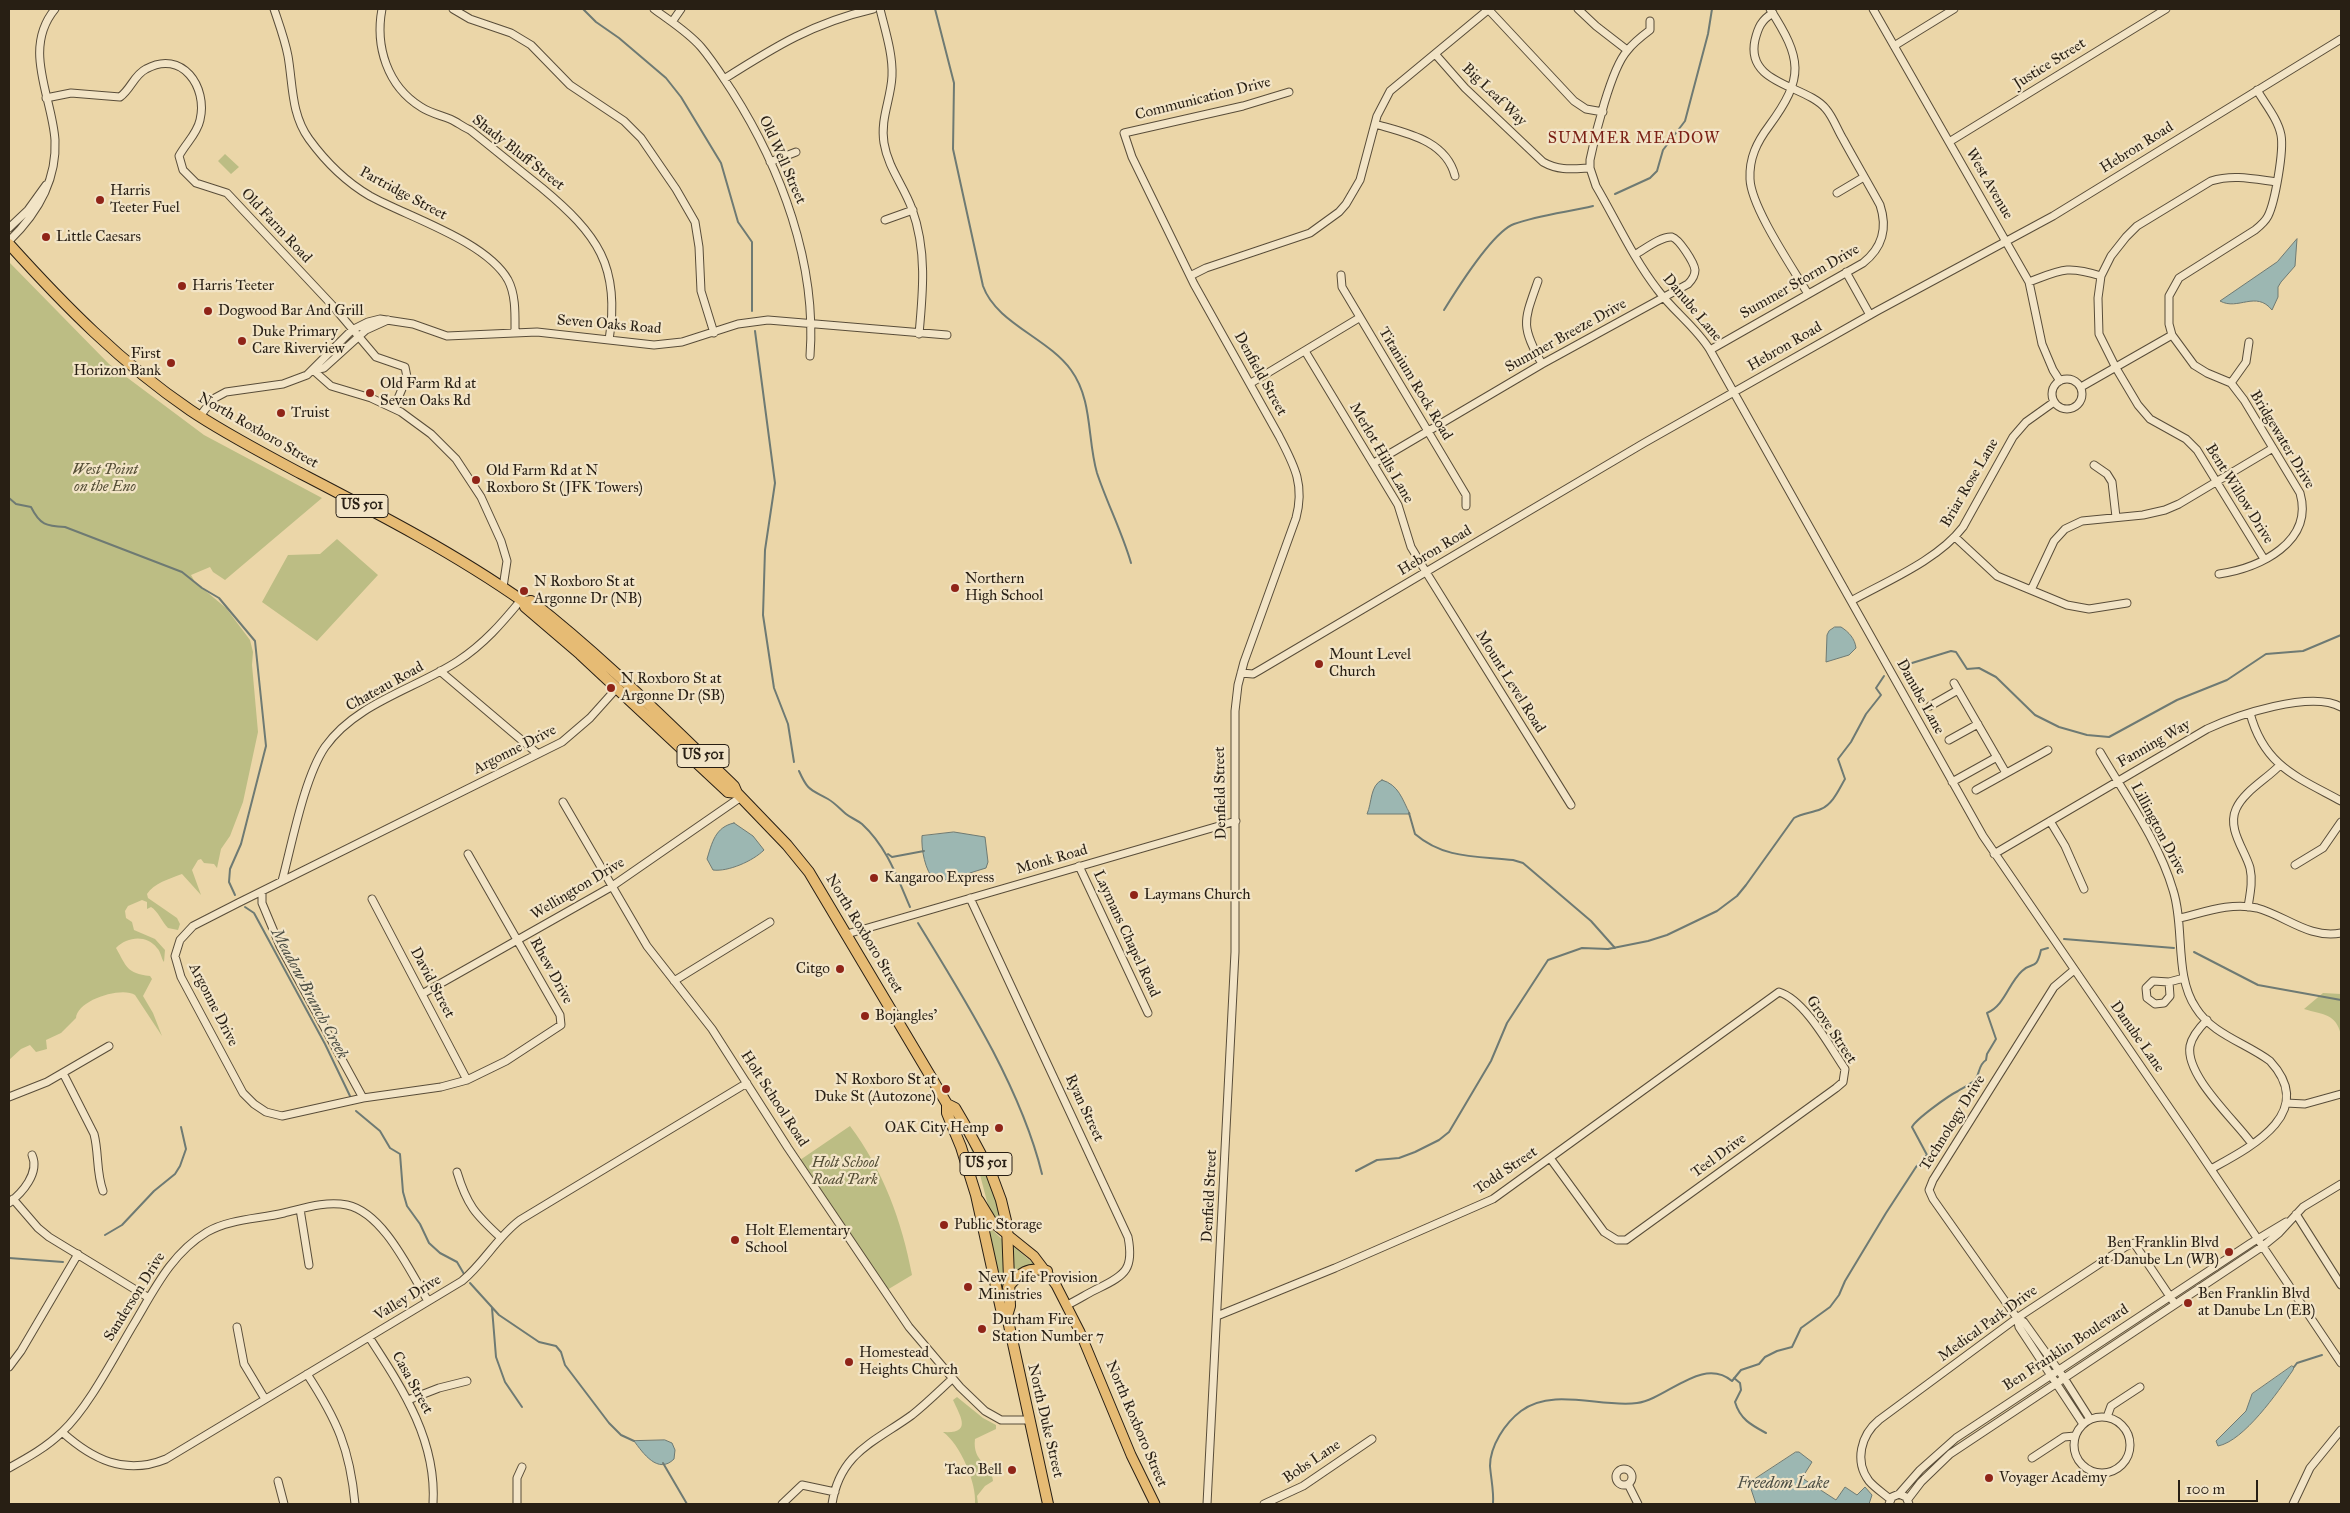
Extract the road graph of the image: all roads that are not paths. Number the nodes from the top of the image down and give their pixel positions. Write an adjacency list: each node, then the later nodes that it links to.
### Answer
1 (55, 9): 25 (street)
2 (274, 9): 57 (street, Partridge Street)
3 (382, 9): 63 (street, Shady Bluff Street)
4 (453, 9): 58 (street)
5 (654, 9): 16 (street, Old Well Street)
6 (682, 9): 16 (street)
7 (873, 9): 21 (street)
8 (880, 9): 38 (street)
9 (1488, 9): 20 (street); 26 (street)
10 (1578, 9): 19 (street)
11 (1873, 9): 18 (street, West Avenue)
12 (1954, 9): 18 (street)
13 (2166, 9): 29 (street, Justice Street)
14 (1771, 11): 22 (street); 22 (street, Summer Storm Drive)
15 (1650, 21): 19 (street)
16 (672, 22): 21 (street, Old Well Street)
17 (2341, 39): 23 (street, Hebron Road)
18 (1894, 46): 29 (street, West Avenue)
19 (1627, 50): 26 (street)
20 (1436, 55): 27 (street); 32 (street, Big Leaf Way)
21 (724, 79): 31 (street, Old Well Street)
22 (1791, 88): 34 (street, Summer Storm Drive); 50 (street)
23 (2257, 90): 36 (street, Bridgewater Drive); 42 (street, Hebron Road)
24 (1289, 92): 28 (street, Communication Drive)
25 (46, 98): 35 (street); 56 (street, Old Farm Road)
26 (1603, 112): 32 (street)
27 (1375, 124): 33 (street); 46 (street)
28 (1124, 133): 46 (street, Denfield Street)
29 (1949, 142): 42 (street, West Avenue)
30 (796, 152): 31 (street)
31 (770, 162): 55 (street, Old Well Street)
32 (1590, 168): 43 (street, Danube Lane)
33 (1455, 176)
34 (1864, 177): 37 (street); 44 (street, Summer Storm Drive)
35 (48, 182): 40 (street); 41 (street)
36 (2276, 182): 47 (street, Bent Willow Drive); 61 (street, Bridgewater Drive)
37 (1837, 193)
38 (913, 210): 39 (street); 59 (street)
39 (885, 220)
40 (9, 228)
41 (9, 242): 78 (highway, North Roxboro Street / US 501)
42 (2006, 242): 49 (street, West Avenue); 52 (street, Hebron Road)
43 (1636, 254): 51 (street, Danube Lane); 51 (street, Summer Breeze Drive)
44 (1846, 272): 50 (street, Summer Storm Drive); 52 (street)
45 (1341, 275): 53 (street, Titanium Rock Road)
46 (1190, 276): 73 (street, Denfield Street)
47 (2101, 276): 49 (street); 69 (street, Bent Willow Drive)
48 (1538, 281): 68 (street)
49 (2028, 282): 71 (street, West Avenue)
50 (1808, 294): 65 (street, Summer Storm Drive)
51 (1663, 298): 65 (street, Danube Lane); 68 (street, Summer Breeze Drive)
52 (1870, 315): 75 (street, Hebron Road)
53 (1359, 318): 66 (street); 79 (street, Titanium Rock Road)
54 (388, 320): 56 (street, Seven Oaks Road); 57 (street, Seven Oaks Road); 62 (street)
55 (812, 323): 58 (street, Seven Oaks Road); 59 (street, Seven Oaks Road); 67 (street, Old Well Street)
56 (352, 330): 62 (street, Old Farm Road); 70 (street, Seven Oaks Road)
57 (515, 332): 63 (street, Seven Oaks Road)
58 (714, 332): 63 (street, Seven Oaks Road)
59 (919, 334): 60 (street, Seven Oaks Road)
60 (947, 335)
61 (2172, 335): 69 (street); 72 (street, Bridgewater Drive)
62 (358, 336): 70 (street); 77 (street, Old Farm Road)
63 (609, 340)
64 (2249, 342): 72 (street)
65 (1710, 350): 75 (street, Danube Lane)
66 (1305, 351): 73 (street); 81 (street, Merlot Hills Lane)
67 (810, 356)
68 (1542, 364): 79 (street, Summer Breeze Drive)
69 (2116, 368): 74 (street); 83 (street, Bent Willow Drive)
70 (313, 370): 77 (street); 78 (street)
71 (2060, 381): 74 (street); 76 (street)
72 (2231, 382): 80 (street, Bridgewater Drive)
73 (1250, 383): 97 (street, Denfield Street)
74 (2081, 387): 76 (street)
75 (1734, 392): 88 (street, Hebron Road); 93 (street, Danube Lane)
76 (2054, 402): 86 (street, Briar Rose Lane)
77 (394, 408): 90 (street)
78 (200, 416): 90 (highway, North Roxboro Street / US 501)
79 (1427, 432): 81 (street, Summer Breeze Drive); 84 (street, Titanium Rock Road)
80 (2273, 448): 83 (street); 87 (street, Bridgewater Drive)
81 (1374, 464): 88 (street, Merlot Hills Lane)
82 (2094, 465): 85 (street)
83 (2217, 482): 85 (street); 87 (street, Bent Willow Drive)
84 (1466, 506)
85 (2116, 517): 91 (street)
86 (1955, 538): 91 (street); 93 (street, Briar Rose Lane)
87 (2264, 559): 89 (street, Bridgewater Drive)
88 (1426, 572): 97 (street, Hebron Road); 120 (street, Mount Level Road)
89 (2219, 574)
90 (503, 587): 92 (highway, North Roxboro Street / US 501)
91 (2031, 590): 94 (street)
92 (522, 601): 95 (highway, North Roxboro Street / US 501); 96 (street, Chateau Road); 98 (highway, North Roxboro Street / US 501)
93 (1851, 601): 115 (street, Danube Lane)
94 (2127, 604)
95 (580, 654): 98 (highway); 100 (highway, North Roxboro Street / US 501)
96 (440, 672): 110 (street); 128 (street, Chateau Road)
97 (1241, 673): 121 (street, Denfield Street)
98 (623, 680): 105 (highway, North Roxboro Street / US 501)
99 (1954, 683): 101 (street)
100 (616, 689): 105 (highway); 110 (street, Argonne Drive); 117 (highway, North Roxboro Street / US 501)
101 (1958, 690): 102 (street); 106 (street)
102 (1930, 706)
103 (2341, 707): 104 (street, Fanning Way)
104 (2250, 713): 112 (street); 114 (street, Fanning Way)
105 (660, 716): 117 (highway, North Roxboro Street / US 501)
106 (1978, 724): 107 (street); 111 (street)
107 (1949, 740)
108 (2048, 750): 113 (street)
109 (2100, 752): 114 (street, Lillington Drive)
110 (538, 754): 128 (street, Argonne Drive)
111 (1997, 756): 113 (street); 115 (street)
112 (2280, 765): 118 (street); 134 (street)
113 (2006, 773): 116 (street)
114 (2117, 781): 122 (street, Fanning Way); 135 (street, Lillington Drive)
115 (1952, 782): 125 (street, Danube Lane)
116 (1976, 790)
117 (739, 795): 129 (street, Wellington Drive); 138 (highway, North Roxboro Street / US 501)
118 (2341, 801)
119 (563, 802): 129 (street, Holt School Road)
120 (1571, 805)
121 (1236, 821): 126 (street, Monk Road); 186 (street, Denfield Street)
122 (2050, 821): 125 (street, Fanning Way); 130 (street)
123 (2341, 822): 127 (street)
124 (468, 854): 139 (street, Rhew Drive)
125 (1994, 854): 140 (street, Danube Lane)
126 (1079, 866): 132 (street, Monk Road); 146 (street, Laymans Chapel Road)
127 (2295, 866)
128 (282, 881): 131 (street, Argonne Drive)
129 (612, 887): 139 (street, Wellington Drive); 142 (street, Holt School Road)
130 (2084, 888)
131 (262, 892): 156 (street); 156 (street, Argonne Drive)
132 (970, 898): 138 (street, Monk Road); 184 (street, Ryan Street)
133 (372, 899): 145 (street, David Street)
134 (2248, 907): 135 (street); 137 (street)
135 (2180, 918): 141 (street, Lillington Drive)
136 (770, 922): 142 (street)
137 (2341, 933)
138 (847, 934): 158 (highway, North Roxboro Street / US 501)
139 (518, 941): 145 (street, Wellington Drive); 148 (street, Rhew Drive)
140 (2074, 970): 162 (street, Danube Lane); 187 (street, Technology Drive)
141 (2184, 974): 143 (street); 147 (street, Lillington Drive)
142 (674, 980): 152 (street, Holt School Road)
143 (2169, 982)
144 (1779, 992): 153 (street, Grove Street); 161 (street, Todd Street)
145 (422, 994): 151 (street, David Street)
146 (1148, 1013)
147 (2206, 1020): 157 (street, Lillington Drive); 159 (street)
148 (561, 1025): 151 (street, Argonne Drive)
149 (109, 1046): 150 (street)
150 (63, 1073): 155 (street); 165 (street)
151 (467, 1080): 156 (street, Argonne Drive)
152 (747, 1083): 172 (street, Valley Drive); 195 (street, Holt School Road)
153 (1836, 1088): 161 (street, Teel Drive)
154 (2341, 1094): 157 (street)
155 (9, 1097)
156 (363, 1098)
157 (2286, 1103): 159 (street)
158 (947, 1104): 166 (highway, North Roxboro Street / US 501); 171 (highway, North Roxboro Street / US 501)
159 (2252, 1144): 162 (street)
160 (32, 1155): 167 (street)
161 (1550, 1158): 186 (street, Todd Street)
162 (2211, 1169): 173 (street, Danube Lane)
163 (457, 1172): 172 (street)
164 (2341, 1184): 169 (street)
165 (103, 1191)
166 (976, 1195): 171 (main road, North Roxboro Street); 185 (highway, North Duke Street / US 501)
167 (11, 1201): 175 (street)
168 (300, 1209): 176 (street); 181 (street, Sanderson Drive); 182 (street, Sanderson Drive)
169 (2296, 1214): 170 (street); 178 (street)
170 (2290, 1220): 173 (street, Ben Franklin Boulevard); 174 (street, Ben Franklin Boulevard)
171 (1007, 1234): 177 (main road, North Roxboro Street); 179 (highway, North Duke Street / US 501)
172 (500, 1237): 182 (street, Valley Drive)
173 (2258, 1238): 174 (street, Danube Lane); 180 (street, Ben Franklin Boulevard)
174 (2263, 1246): 183 (street, Ben Franklin Boulevard); 190 (street, Danube Lane)
175 (78, 1254): 181 (street); 191 (street)
176 (309, 1265)
177 (1047, 1271): 179 (highway); 184 (main road, North Roxboro Street)
178 (2341, 1285)
179 (1008, 1287): 185 (highway, North Duke Street / US 501)
180 (2170, 1296): 183 (street, Medical Park Drive); 187 (street, Medical Park Drive); 192 (street, Ben Franklin Boulevard)
181 (149, 1298): 207 (street, Sanderson Drive)
182 (428, 1301): 189 (street, Valley Drive)
183 (2175, 1304): 196 (street, Ben Franklin Boulevard)
184 (1067, 1305): 226 (main road, North Roxboro Street)
185 (1007, 1316): 204 (highway, North Duke Street / US 501)
186 (1217, 1316): 227 (street, Denfield Street)
187 (2016, 1318): 192 (street, Technology Drive); 194 (street, Technology Drive); 217 (street, Medical Park Drive)
188 (237, 1327): 200 (street)
189 (369, 1337): 193 (street, Valley Drive); 201 (street, Casa Street)
190 (2341, 1363)
191 (9, 1367)
192 (2058, 1370): 194 (street, Ben Franklin Boulevard); 196 (street, Technology Drive)
193 (307, 1374): 200 (street, Valley Drive); 220 (street)
194 (2051, 1375): 198 (street, Technology Drive); 216 (street, Ben Franklin Boulevard)
195 (952, 1378): 204 (street, Holt School Road); 215 (street)
196 (2064, 1378): 198 (street, Ben Franklin Boulevard); 203 (street, Technology Drive)
197 (467, 1381): 201 (street)
198 (2056, 1383): 205 (street, Technology Drive); 218 (street, Ben Franklin Boulevard)
199 (2140, 1387): 202 (street)
200 (265, 1399): 207 (street, Valley Drive)
201 (408, 1400): 221 (street, Casa Street)
202 (2107, 1417): 203 (street); 208 (street)
203 (2090, 1419): 205 (street)
204 (1029, 1420): 225 (highway, North Duke Street / US 501)
205 (2083, 1424): 208 (street)
206 (2341, 1430): 230 (street)
207 (62, 1432): 212 (street, Sanderson Drive)
208 (2075, 1436): 210 (street)
209 (1372, 1439): 228 (street, Bobs Lane)
210 (2032, 1458)
211 (522, 1467): 222 (street)
212 (9, 1468)
213 (278, 1481): 219 (street)
214 (1628, 1484): 229 (street)
215 (835, 1492): 223 (street); 224 (street)
216 (1899, 1494): 217 (street, Ben Franklin Boulevard); 218 (street)
217 (1889, 1502)
218 (1908, 1502)
219 (284, 1504)
220 (355, 1504)
221 (433, 1504)
222 (517, 1504)
223 (782, 1504)
224 (832, 1504)
225 (1048, 1504)
226 (1155, 1504)
227 (1207, 1504)
228 (1264, 1504)
229 (1638, 1504)
230 (2293, 1504)

